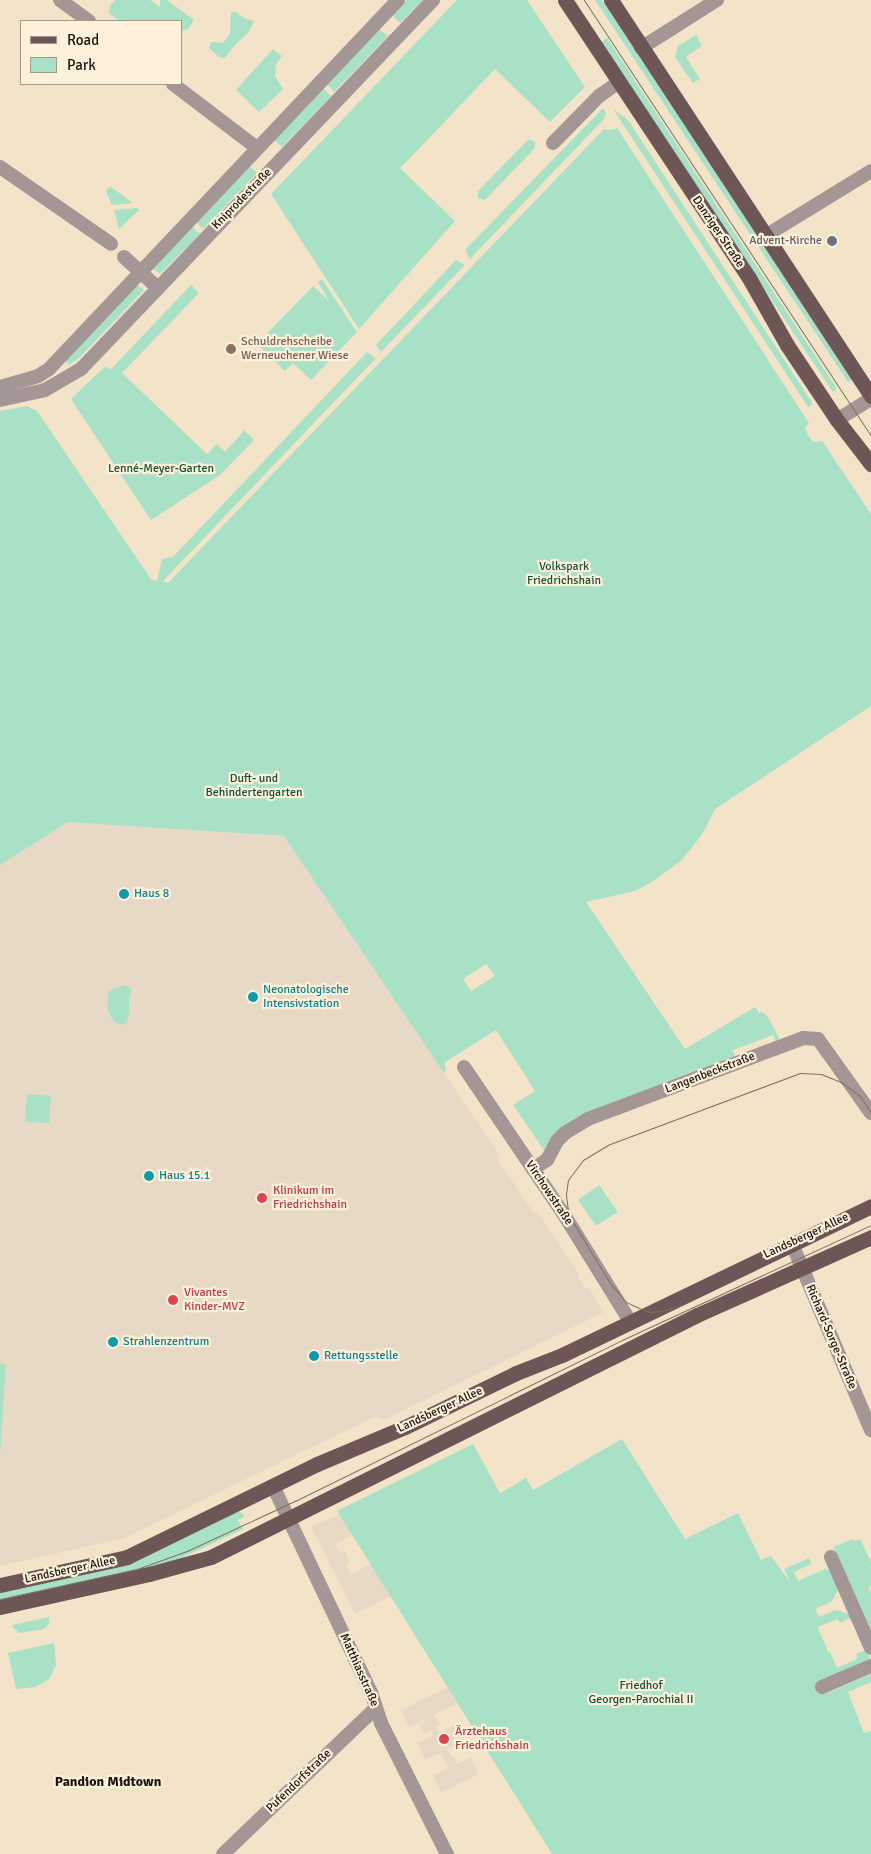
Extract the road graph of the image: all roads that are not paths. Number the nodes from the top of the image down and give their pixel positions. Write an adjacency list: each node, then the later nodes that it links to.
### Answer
1 (60, 0): 7 (street)
2 (398, 0): 12 (street, Kniprodestraße)
3 (433, 0): 19 (street, Kniprodestraße)
4 (565, 0): 9 (main road, Danziger Straße)
5 (611, 0): 8 (main road)
6 (718, 0): 8 (street)
7 (88, 20)
8 (641, 48): 15 (main road)
9 (619, 82): 11 (street); 25 (main road, Danziger Straße)
10 (174, 85): 12 (street)
11 (553, 143)
12 (257, 148): 18 (street, Kniprodestraße)
13 (0, 167): 16 (street)
14 (871, 171): 15 (street)
15 (765, 236): 23 (main road)
16 (111, 244)
17 (124, 257): 18 (street)
18 (140, 272): 19 (street); 20 (street, Kniprodestraße)
19 (158, 288): 22 (street, Kniprodestraße)
20 (38, 376): 21 (street); 22 (street)
21 (0, 387)
22 (46, 390): 24 (street, Kniprodestraße)
23 (871, 398): 25 (street)
24 (0, 400)
25 (837, 420): 26 (main road, Danziger Straße)
26 (871, 464)
27 (464, 1067): 29 (street, Virchowstraße)
28 (871, 1113): 29 (street, Langenbeckstraße)
29 (533, 1169): 34 (street, Virchowstraße)
30 (871, 1206): 32 (main road, Landsberger Allee)
31 (871, 1237): 33 (main road, Landsberger Allee)
32 (792, 1244): 33 (street, Richard-Sorge-Straße); 34 (main road, Landsberger Allee)
33 (802, 1267): 35 (street, Richard-Sorge-Straße); 37 (main road, Landsberger Allee)
34 (630, 1321): 36 (main road, Landsberger Allee)
35 (871, 1430)
36 (273, 1486): 37 (street, Matthiasstraße); 39 (main road, Landsberger Allee)
37 (289, 1519): 40 (main road, Landsberger Allee); 44 (street, Matthiasstraße)
38 (831, 1557): 41 (street)
39 (0, 1585)
40 (0, 1607)
41 (871, 1648)
42 (871, 1666): 43 (street)
43 (822, 1688)
44 (376, 1708): 45 (street, Pufendorfstraße); 46 (street, Matthiasstraße)
45 (222, 1854)
46 (447, 1854)

